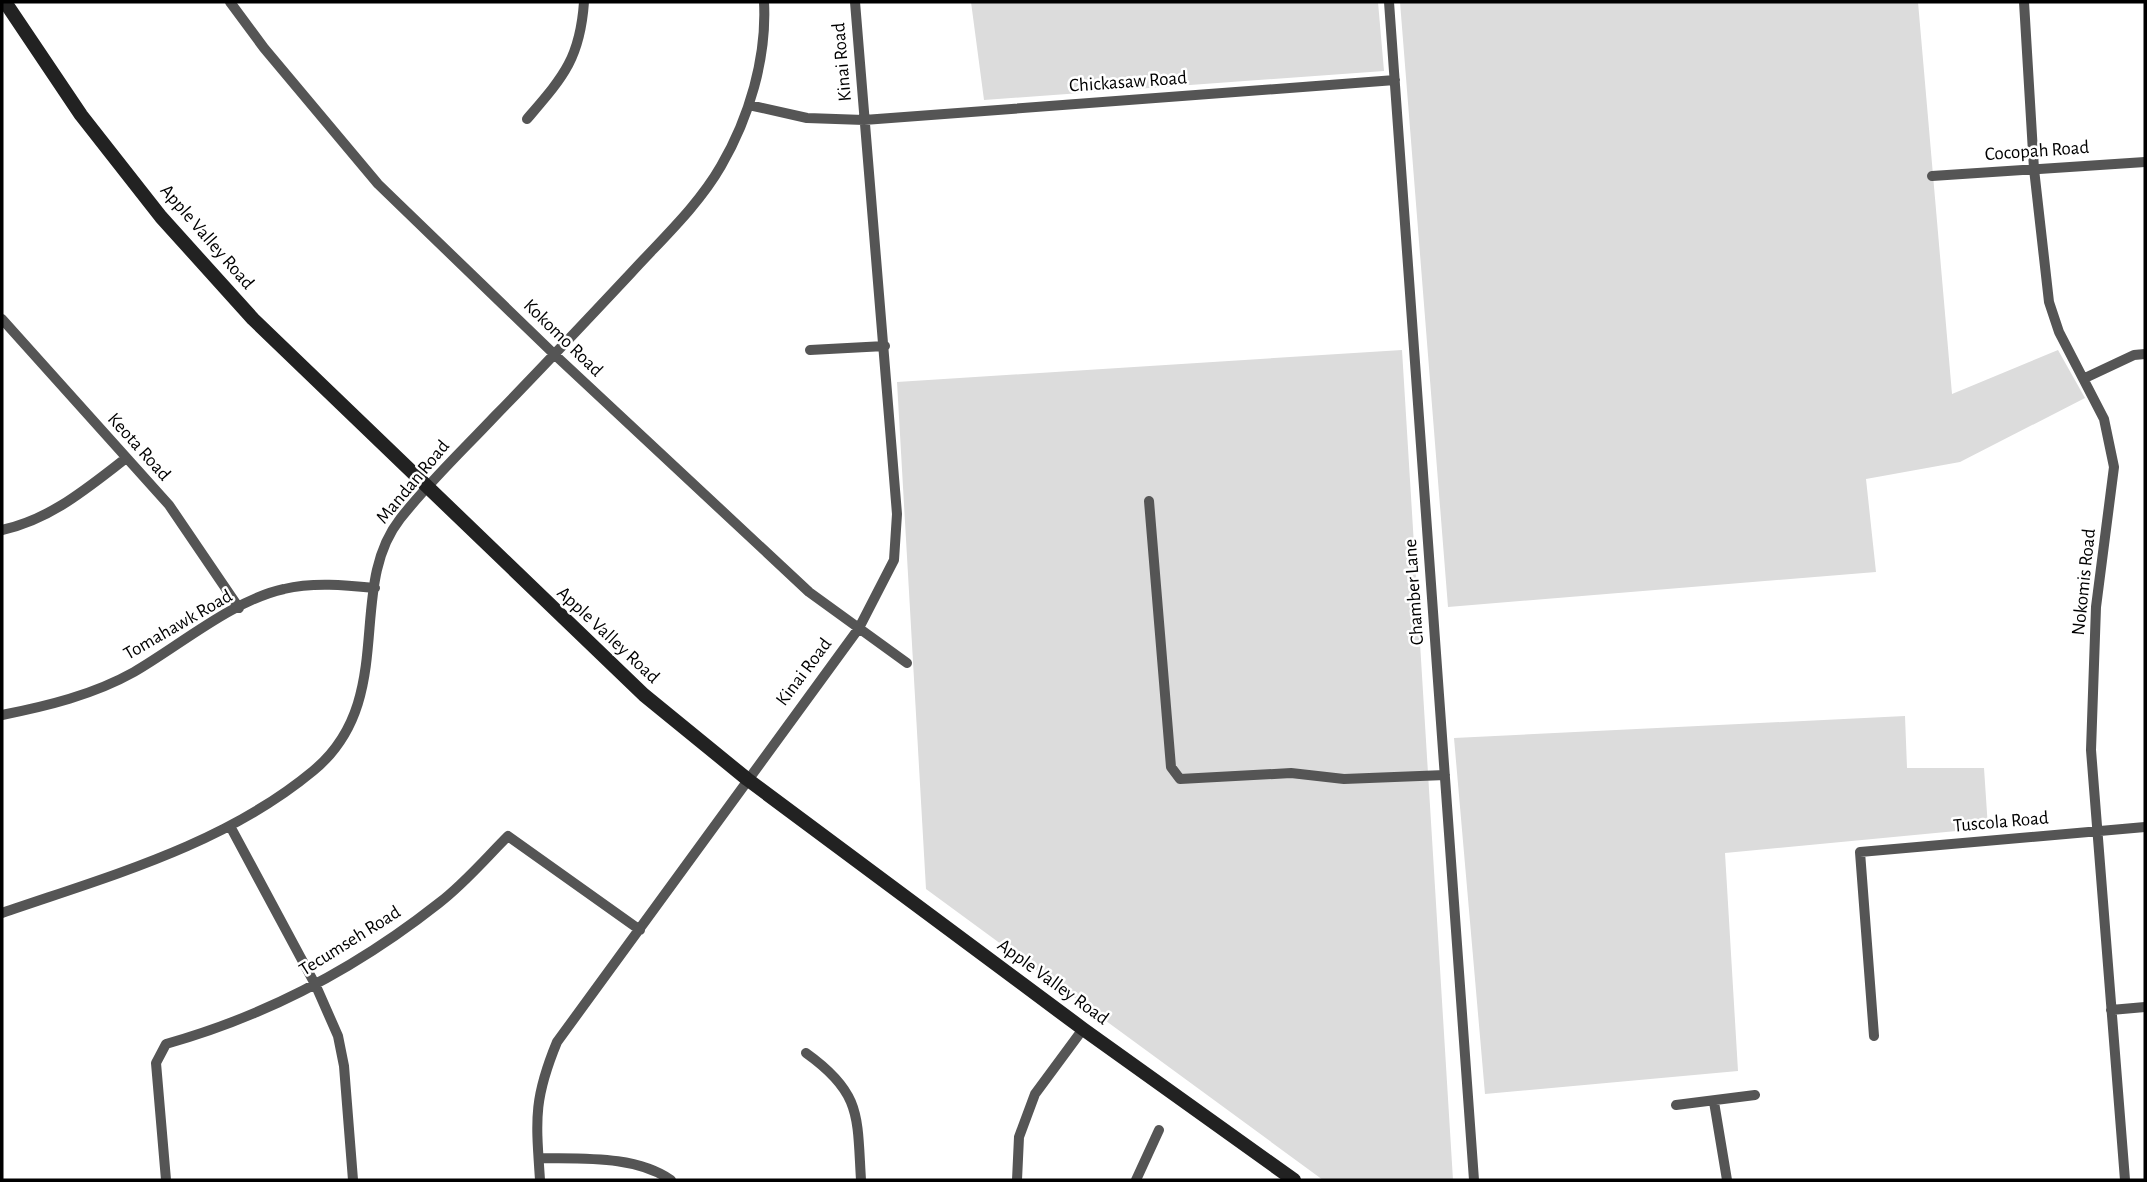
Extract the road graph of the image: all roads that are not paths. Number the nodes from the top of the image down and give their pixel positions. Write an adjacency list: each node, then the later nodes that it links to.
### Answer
1 (5, 2): 22 (main road, Apple Valley Road)
2 (230, 2): 19 (street, Kokomo Road)
3 (584, 2): 10 (street)
4 (764, 2): 9 (street, Mandan Road)
5 (855, 2): 11 (street, Kinai Road)
6 (1389, 2): 8 (street, Chamber Lane)
7 (2024, 2): 13 (street, Nokomis Road)
8 (1395, 80): 11 (street, Chickasaw Road); 30 (street, Chamber Lane)
9 (750, 105): 11 (street, Kinai Road); 19 (street, Mandan Road)
10 (527, 119)
11 (864, 120): 16 (street, Kinai Road)
12 (2145, 162): 13 (street, Cocopah Road)
13 (2034, 169): 14 (street, Cocopah Road); 20 (street, Nokomis Road)
14 (1932, 176)
15 (3, 323): 21 (street, Keota Road)
16 (885, 346): 17 (street); 27 (street, Kinai Road)
17 (810, 350)
18 (2145, 354): 20 (street)
19 (555, 355): 22 (street, Mandan Road); 27 (street, Kokomo Road)
20 (2085, 378): 34 (street, Nokomis Road)
21 (125, 459): 24 (street); 26 (street, Keota Road)
22 (427, 487): 25 (street, Mandan Road); 31 (main road, Apple Valley Road)
23 (1149, 501): 30 (street)
24 (2, 530)
25 (375, 588): 26 (street, Tomahawk Road); 32 (street, Mandan Road)
26 (239, 608): 29 (street, Tomahawk Road)
27 (859, 628): 28 (street, Kokomo Road); 31 (street, Kinai Road)
28 (907, 663)
29 (2, 715)
30 (1445, 775): 56 (street, Chamber Lane)
31 (747, 779): 36 (street, Kinai Road); 40 (main road, Apple Valley Road)
32 (230, 826): 35 (street, Mandan Road); 37 (street)
33 (2145, 827): 34 (street, Tuscola Road)
34 (2099, 831): 39 (street, Nokomis Road); 41 (street, Tuscola Road)
35 (2, 913)
36 (640, 930): 37 (street, Tecumseh Road); 47 (street, Kinai Road)
37 (316, 986): 48 (street, Tecumseh Road); 49 (street)
38 (2145, 1007): 39 (street)
39 (2111, 1010): 58 (street, Nokomis Road)
40 (1083, 1028): 53 (street); 55 (main road, Apple Valley Road)
41 (1874, 1036)
42 (806, 1053): 52 (street)
43 (1755, 1096): 44 (street)
44 (1714, 1102): 45 (street); 57 (street)
45 (1676, 1105)
46 (1159, 1130): 54 (street)
47 (539, 1158): 50 (street, Kinai Road); 51 (street)
48 (166, 1180)
49 (353, 1180)
50 (540, 1180)
51 (671, 1180)
52 (861, 1180)
53 (1017, 1180)
54 (1136, 1180)
55 (1294, 1180)
56 (1474, 1180)
57 (1727, 1180)
58 (2125, 1180)

